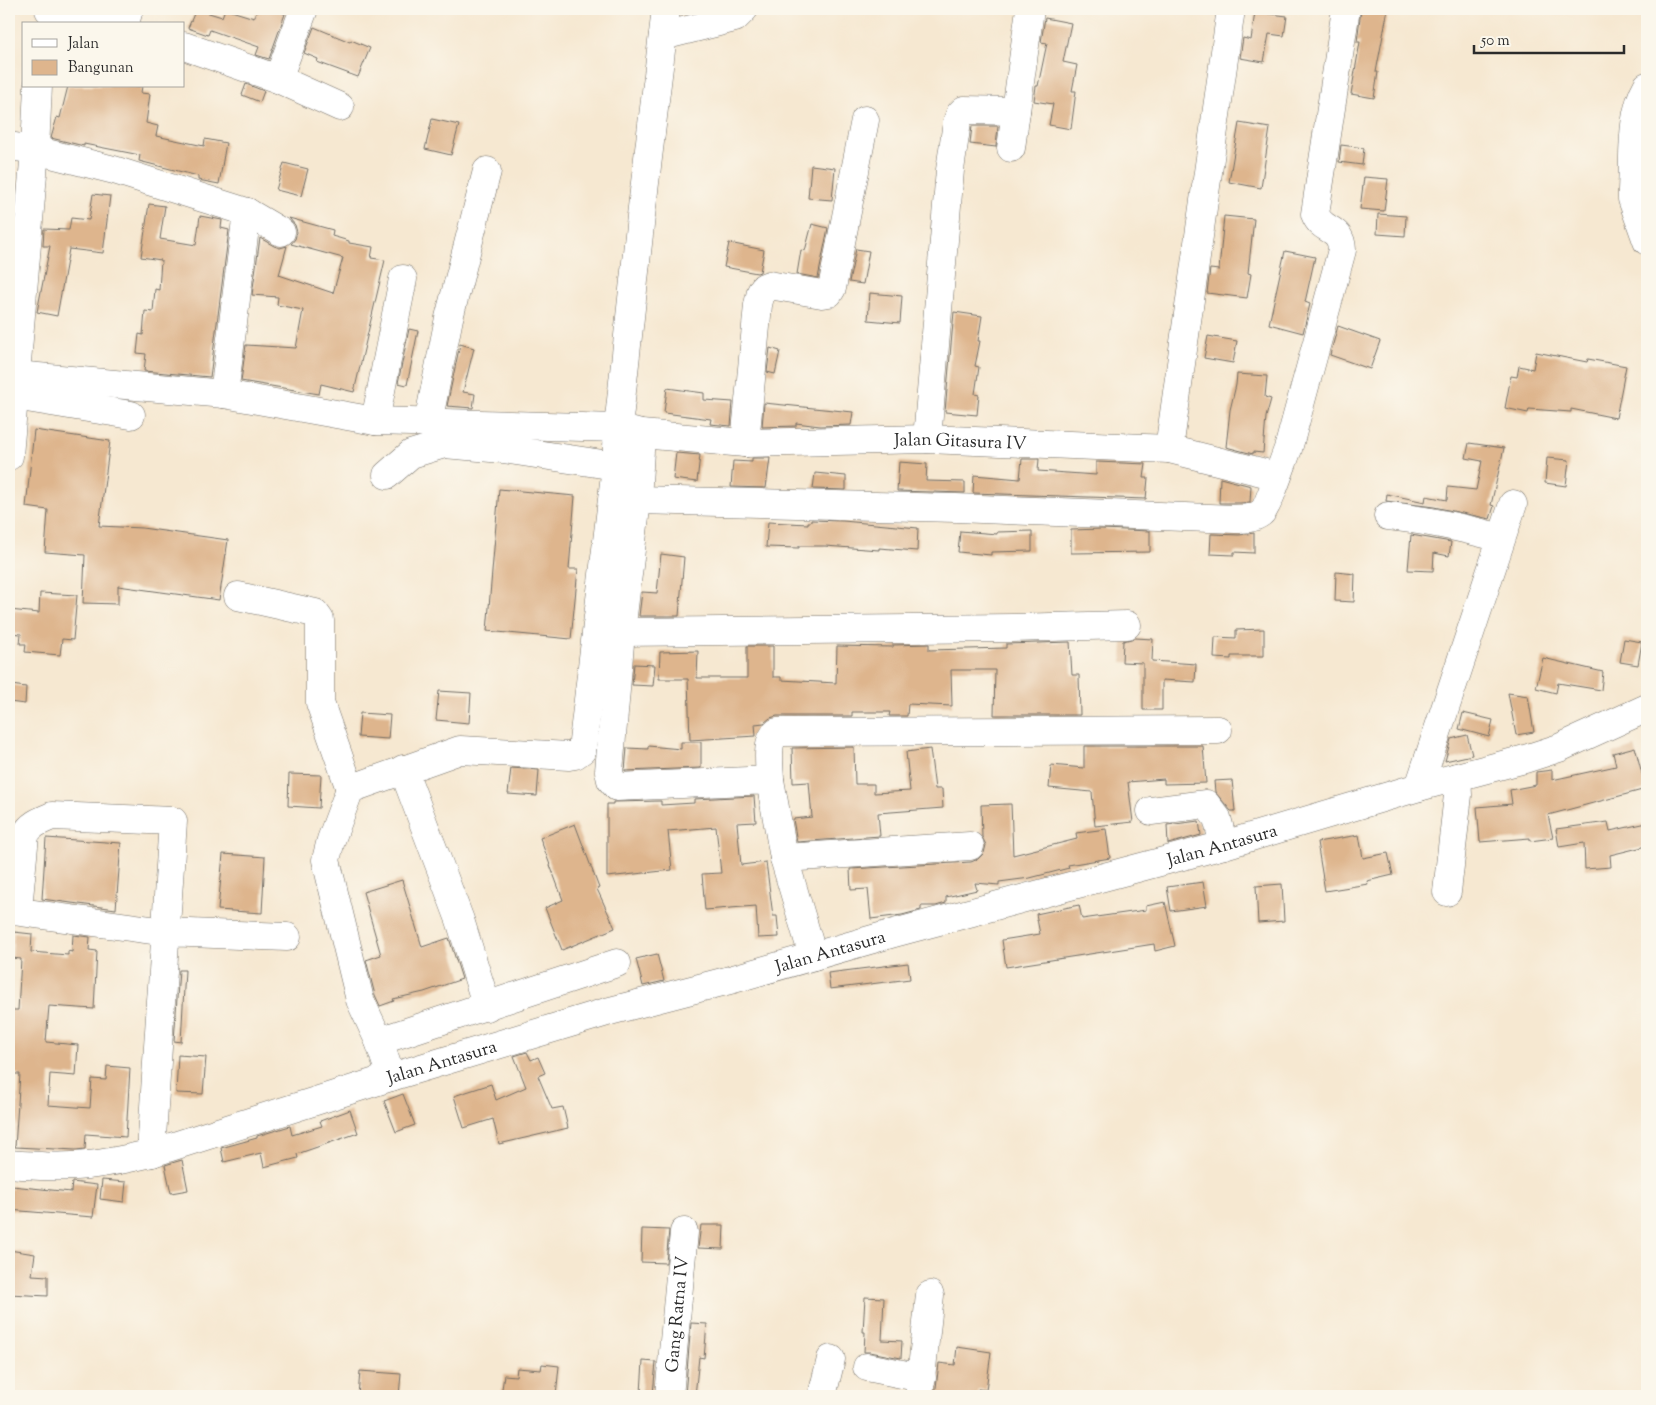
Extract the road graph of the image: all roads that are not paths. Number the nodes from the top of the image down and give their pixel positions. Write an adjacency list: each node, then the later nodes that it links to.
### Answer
1 (129, 9): 10 (street)
2 (304, 9): 13 (street)
3 (666, 9): 11 (street)
4 (744, 9): 11 (street)
5 (1030, 9): 17 (street)
6 (1231, 9): 34 (street)
7 (1346, 9): 38 (street)
8 (48, 14): 9 (street)
9 (99, 22)
10 (126, 22)
11 (663, 36): 31 (street)
12 (185, 46): 13 (street)
13 (278, 79): 16 (street)
14 (1647, 86): 24 (street)
15 (37, 88): 19 (street)
16 (340, 107)
17 (1016, 111): 20 (street); 32 (street)
18 (865, 120): 33 (street)
19 (22, 148): 22 (street); 26 (street)
20 (1011, 148)
21 (487, 171): 30 (street)
22 (247, 212): 23 (street); 27 (street)
23 (280, 232)
24 (1647, 241)
25 (403, 279): 29 (street)
26 (14, 375): 27 (street, Jalan Gitasura IV); 28 (street); 35 (street)
27 (224, 394): 29 (street, Jalan Gitasura IV)
28 (131, 415)
29 (375, 421): 30 (street, Jalan Gitasura IV)
30 (428, 423): 31 (street, Jalan Gitasura IV)
31 (629, 431): 33 (street, Jalan Gitasura IV); 36 (street); 39 (street)
32 (927, 439): 33 (street, Jalan Gitasura IV); 34 (street, Jalan Gitasura IV)
33 (745, 443)
34 (1169, 449): 38 (street, Jalan Gitasura IV)
35 (9, 456)
36 (616, 466): 37 (street); 48 (street)
37 (387, 475)
38 (1277, 476): 39 (street)
39 (637, 500): 45 (street)
40 (1513, 504): 42 (street)
41 (1388, 516): 42 (street)
42 (1502, 538): 51 (street)
43 (238, 596): 52 (street)
44 (1127, 625): 45 (street)
45 (621, 632): 50 (street)
46 (1647, 708): 49 (street, Jalan Antasura)
47 (1218, 730): 50 (street)
48 (403, 769): 52 (street); 62 (street)
49 (1457, 777): 51 (street, Jalan Antasura); 57 (street)
50 (770, 780): 56 (street)
51 (1419, 787): 54 (street, Jalan Antasura)
52 (350, 789): 63 (street)
53 (1151, 811): 54 (street)
54 (1224, 845): 60 (street, Jalan Antasura)
55 (970, 846): 56 (street)
56 (784, 858): 60 (street)
57 (1446, 892)
58 (166, 932): 58 (street); 59 (street); 65 (street)
59 (287, 937)
60 (812, 956): 64 (street, Jalan Antasura)
61 (617, 963): 62 (street)
62 (487, 1007): 63 (street)
63 (379, 1041): 64 (street)
64 (391, 1077): 65 (street, Jalan Antasura)
65 (152, 1152): 66 (street, Jalan Antasura)
66 (9, 1164)
67 (684, 1232): 72 (street, Gang Ratna IV)
68 (930, 1295): 71 (street)
69 (831, 1359): 73 (street)
70 (867, 1367): 71 (street)
71 (920, 1387)
72 (670, 1396)
73 (822, 1396)

